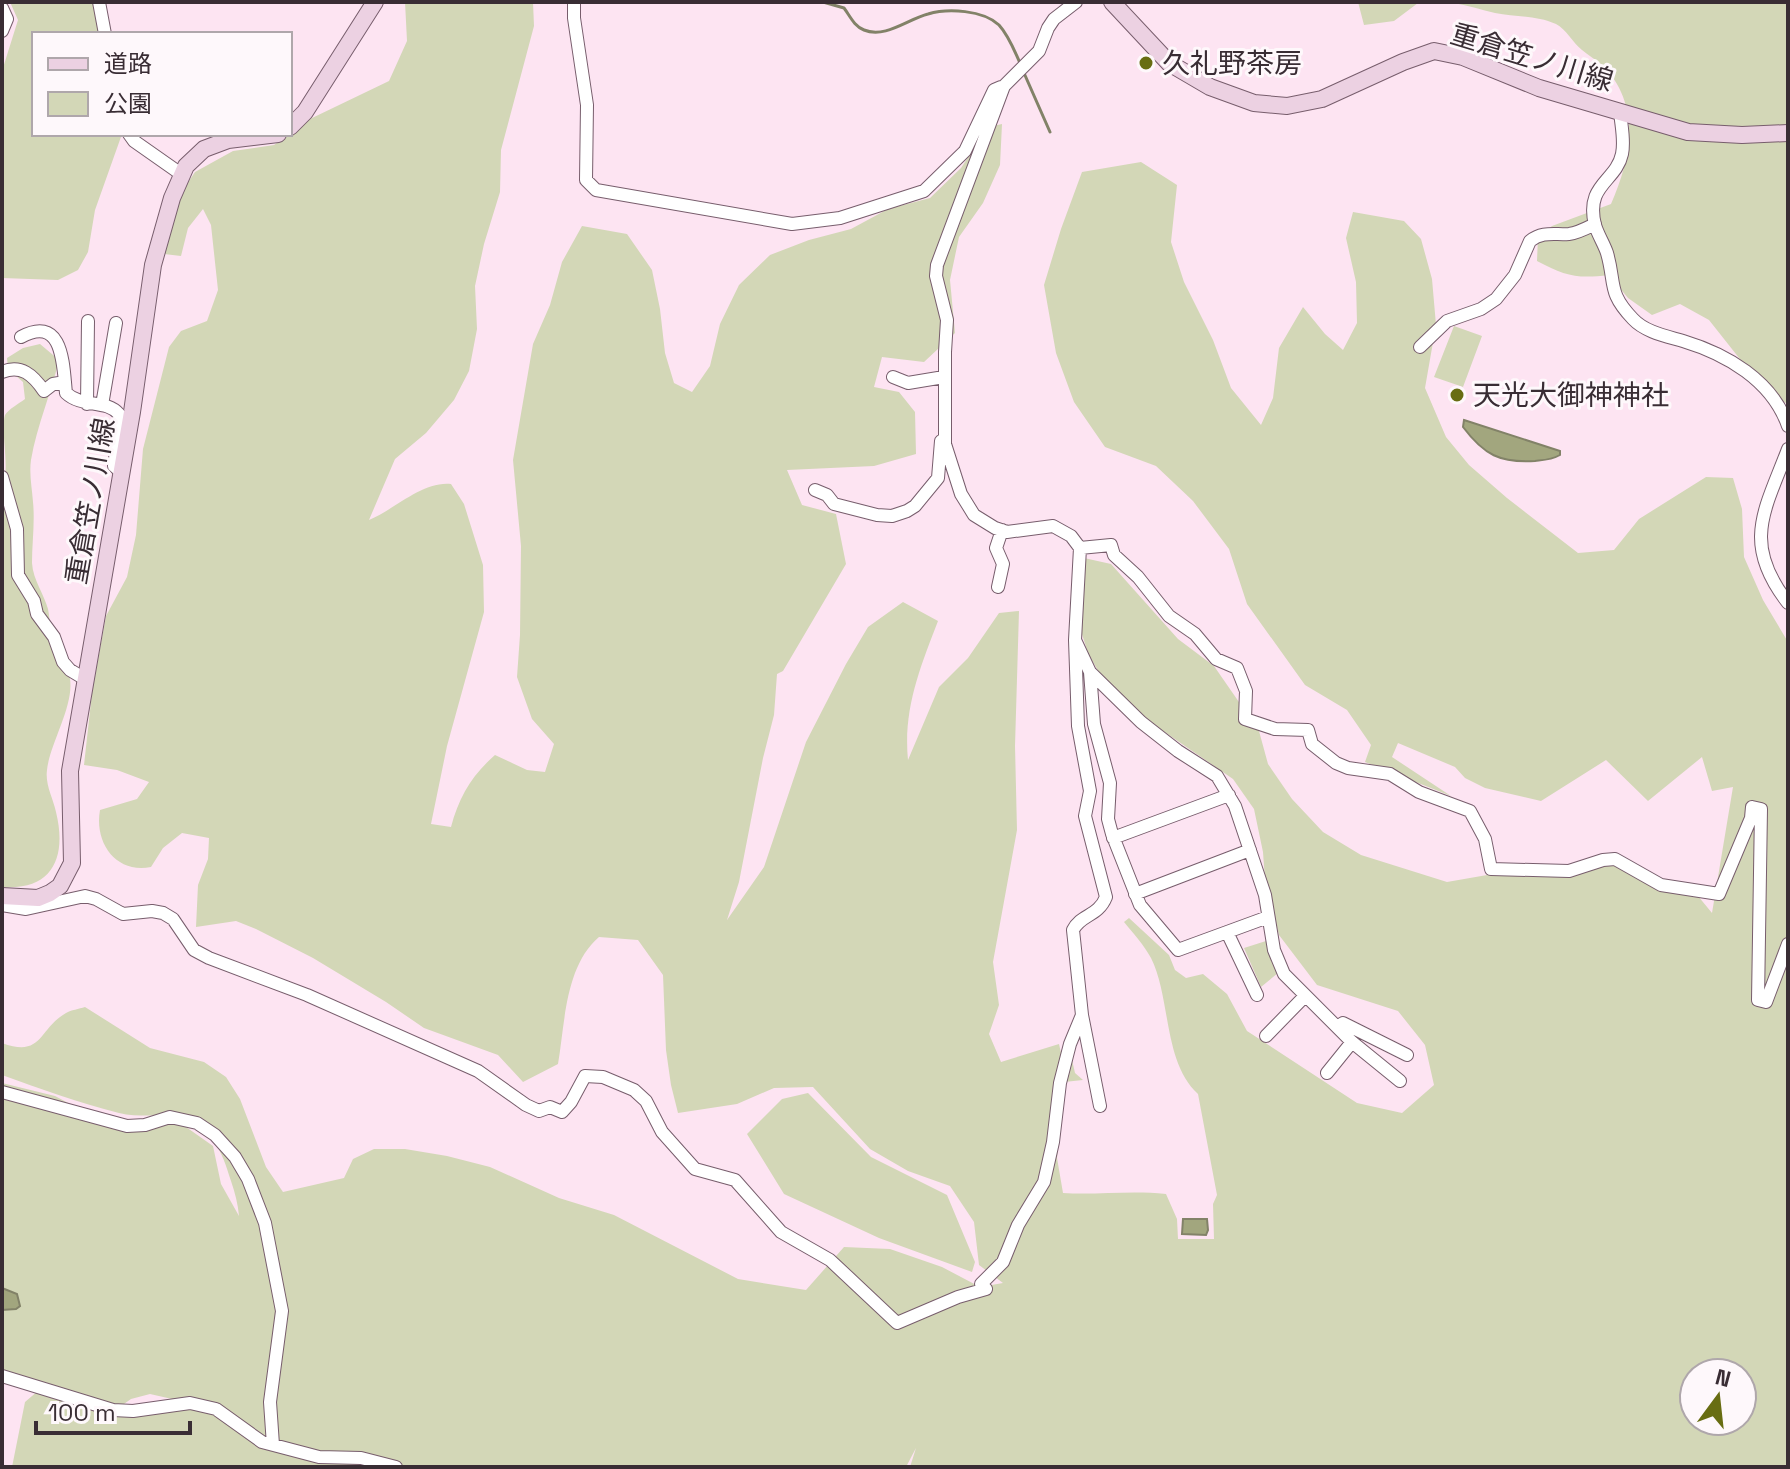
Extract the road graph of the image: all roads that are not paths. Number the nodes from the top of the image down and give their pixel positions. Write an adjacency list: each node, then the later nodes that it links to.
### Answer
1 (99, 2): 8 (street)
2 (375, 2): 11 (main road)
3 (574, 2): 9 (street)
4 (1076, 2): 9 (street)
5 (1112, 2): 10 (main road, 重倉笠ノ川線)
6 (2, 8): 7 (street)
7 (2, 31)
8 (105, 32)
9 (1004, 86): 23 (street)
10 (1620, 111): 12 (main road, 重倉笠ノ川線); 16 (street)
11 (292, 125)
12 (1788, 133)
13 (130, 136): 15 (street)
14 (264, 136): 15 (main road, 重倉笠ノ川線)
15 (181, 174): 30 (main road, 重倉笠ノ川線)
16 (1595, 224): 20 (street); 27 (street)
17 (88, 321): 25 (street)
18 (116, 323): 26 (street)
19 (21, 337): 24 (street)
20 (1420, 347)
21 (2, 372): 24 (street)
22 (893, 377): 23 (street)
23 (944, 377): 28 (street)
24 (65, 382): 25 (street)
25 (87, 404): 26 (street)
26 (102, 405): 30 (street)
27 (1788, 426)
28 (944, 431): 32 (street); 33 (street)
29 (1788, 449): 36 (street)
30 (122, 473): 39 (main road, 重倉笠ノ川線)
31 (2, 477): 39 (street)
32 (815, 490)
33 (1002, 530): 34 (street); 35 (street)
34 (1080, 548): 37 (street); 48 (street)
35 (998, 587)
36 (1788, 603)
37 (1075, 640): 38 (street); 51 (street)
38 (1090, 672): 40 (street); 41 (street)
39 (85, 679): 44 (main road, 重倉笠ノ川線)
40 (1229, 795): 41 (street); 42 (street)
41 (1113, 838): 43 (street)
42 (1250, 850): 43 (street); 46 (street)
43 (1135, 894): 47 (street)
44 (2, 896)
45 (2, 905): 51 (street)
46 (1268, 917): 47 (street); 50 (street)
47 (1227, 932): 49 (street)
48 (1788, 944)
49 (1257, 995)
50 (1305, 996): 52 (street); 53 (street)
51 (1082, 1015): 59 (street)
52 (1337, 1027): 54 (street); 55 (street)
53 (1266, 1036)
54 (1352, 1042): 56 (street); 57 (street)
55 (1407, 1055)
56 (1327, 1073)
57 (1400, 1081)
58 (2, 1092): 61 (street)
59 (1100, 1106)
60 (2, 1376): 61 (street)
61 (273, 1445): 62 (street)
62 (396, 1467)

